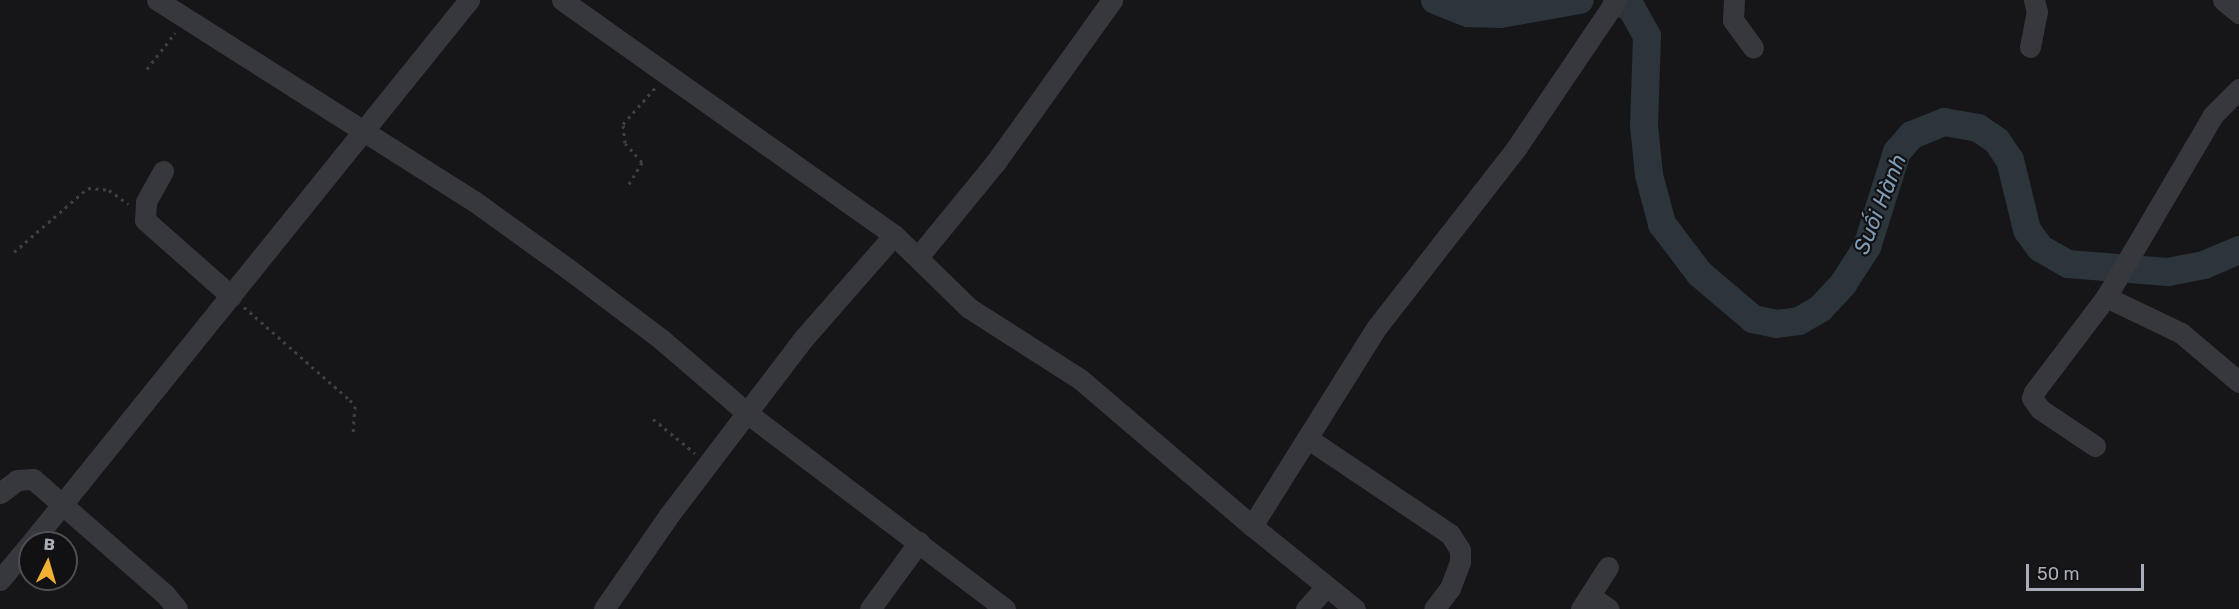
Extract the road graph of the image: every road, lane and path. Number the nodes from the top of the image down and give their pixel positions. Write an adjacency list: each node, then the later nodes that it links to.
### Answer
1 (157, 0): 10 (street)
2 (469, 0): 16 (street)
3 (562, 0): 14 (street)
4 (1112, 0): 22 (street)
5 (1616, 0): 29 (street)
6 (1734, 0): 12 (street)
7 (2034, 0): 11 (street)
8 (2223, 0): 9 (street)
9 (2239, 13)
10 (190, 20): 13 (path); 16 (street)
11 (2030, 47)
12 (1753, 48)
13 (147, 69)
14 (666, 72): 18 (path); 20 (street)
15 (2239, 88): 24 (street)
16 (364, 133): 23 (street); 26 (street)
17 (162, 171): 19 (street)
18 (629, 184)
19 (145, 219): 21 (path); 23 (street)
20 (894, 235): 22 (street); 26 (street)
21 (14, 252)
22 (918, 257): 34 (street)
23 (231, 296): 28 (path); 33 (street)
24 (2106, 297): 25 (street); 30 (street)
25 (2239, 382)
26 (747, 413): 31 (street); 36 (street)
27 (653, 419): 31 (path)
28 (352, 435)
29 (1308, 438): 34 (street); 48 (street)
30 (2095, 446)
31 (708, 463): 43 (street)
32 (0, 492): 33 (street)
33 (63, 505): 35 (street); 42 (street)
34 (1252, 526): 40 (street)
35 (40, 531)
36 (920, 542): 44 (street); 45 (street)
37 (18, 558): 39 (street)
38 (1608, 567): 41 (street)
39 (0, 580)
40 (1326, 587): 46 (street); 47 (street)
41 (1584, 605): 49 (street)
42 (177, 609)
43 (604, 609)
44 (870, 609)
45 (1005, 609)
46 (1306, 609)
47 (1355, 609)
48 (1434, 609)
49 (1609, 609)

